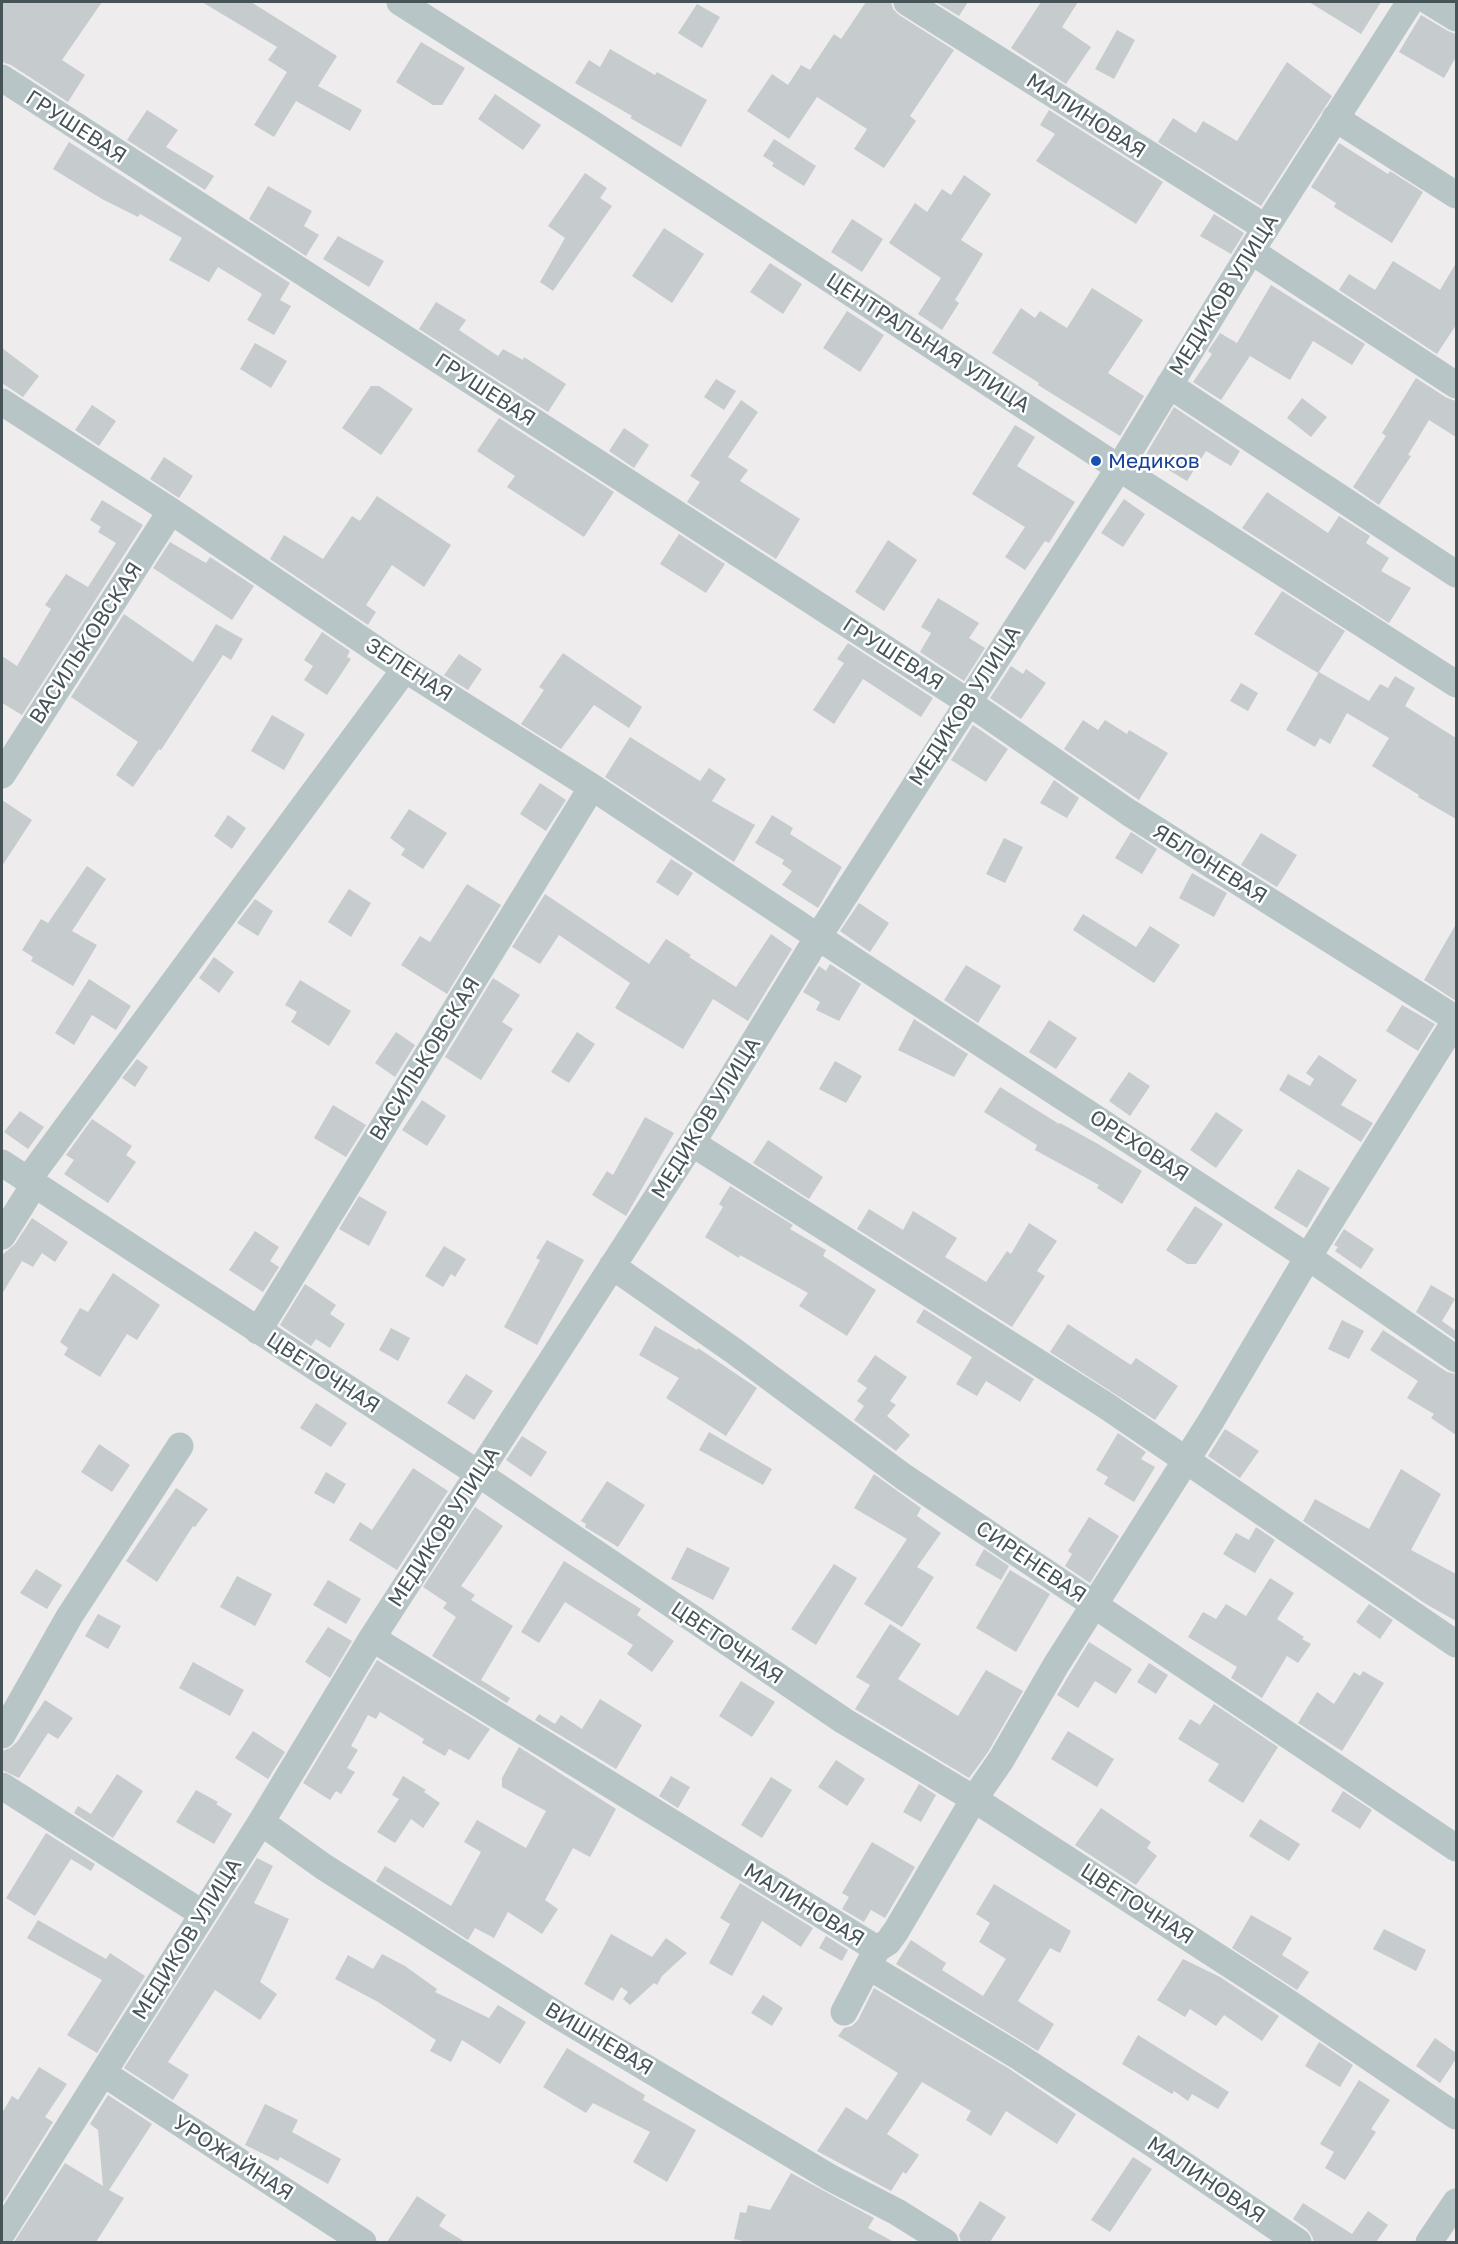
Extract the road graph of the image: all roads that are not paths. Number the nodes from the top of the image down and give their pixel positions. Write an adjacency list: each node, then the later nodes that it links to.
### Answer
1 (400, 2): 14 (street, ЦЕНТРАЛЬНАЯ УЛИЦА)
2 (907, 2): 9 (street, МАЛИНОВАЯ)
3 (1410, 2): 7 (street, МЕДИКОВ УЛИЦА)
4 (1430, 2): 5 (street)
5 (1456, 18)
6 (2, 78): 19 (street, ГРУШЕВАЯ)
7 (1335, 118): 8 (street); 9 (street, МЕДИКОВ УЛИЦА)
8 (1456, 195)
9 (1266, 228): 10 (street, МЕДИКОВ УЛИЦА)
10 (1251, 251): 11 (street, МЕДИКОВ УЛИЦА); 12 (street)
11 (1169, 385): 14 (street, МЕДИКОВ УЛИЦА); 16 (street)
12 (1456, 385)
13 (2, 402): 15 (street, ЗЕЛЕНАЯ)
14 (1119, 468): 18 (street, ЦЕНТРАЛЬНАЯ УЛИЦА); 19 (street, МЕДИКОВ УЛИЦА)
15 (171, 511): 17 (street, ЗЕЛЕНАЯ); 20 (street, ВАСИЛЬКОВСКАЯ)
16 (1456, 574)
17 (405, 669): 21 (street, ЗЕЛЕНАЯ); 26 (street)
18 (1456, 684)
19 (968, 702): 22 (street, МЕДИКОВ УЛИЦА); 23 (street, ЯБЛОНЕВАЯ)
20 (2, 775)
21 (592, 787): 22 (street, ЗЕЛЕНАЯ); 30 (street, ВАСИЛЬКОВСКАЯ)
22 (818, 937): 24 (street, МЕДИКОВ УЛИЦА); 28 (street, ОРЕХОВАЯ)
23 (1456, 1019): 28 (street)
24 (692, 1143): 29 (street, МЕДИКОВ УЛИЦА); 33 (street)
25 (2, 1163): 26 (street, ЦВЕТОЧНАЯ)
26 (31, 1183): 27 (street); 30 (street, ЦВЕТОЧНАЯ)
27 (2, 1236)
28 (1308, 1257): 31 (street, ОРЕХОВАЯ); 33 (street)
29 (612, 1266): 34 (street, МЕДИКОВ УЛИЦА); 35 (street, СИРЕНЕВАЯ)
30 (258, 1331): 34 (street, ЦВЕТОЧНАЯ)
31 (1456, 1359)
32 (180, 1446): 38 (street)
33 (1185, 1461): 35 (street); 37 (street)
34 (479, 1474): 36 (street, МЕДИКОВ УЛИЦА); 40 (street, ЦВЕТОЧНАЯ)
35 (1095, 1605): 40 (street); 42 (street, СИРЕНЕВАЯ)
36 (372, 1638): 41 (street, МЕДИКОВ УЛИЦА); 44 (street, МАЛИНОВАЯ)
37 (1456, 1644)
38 (2, 1735)
39 (2, 1786): 43 (street)
40 (975, 1799): 44 (street); 47 (street, ЦВЕТОЧНАЯ)
41 (261, 1822): 43 (street, МЕДИКОВ УЛИЦА); 51 (street, ВИШНЕВАЯ)
42 (1456, 1848)
43 (202, 1914): 46 (street, МЕДИКОВ УЛИЦА)
44 (873, 1958): 45 (street); 52 (street, МАЛИНОВАЯ)
45 (844, 2012)
46 (103, 2073): 49 (street, МЕДИКОВ УЛИЦА); 50 (street, УРОЖАЙНАЯ)
47 (1456, 2115)
48 (1456, 2202): 53 (street)
49 (2, 2233)
50 (363, 2242)
51 (945, 2242)
52 (1298, 2242)
53 (1429, 2242)

